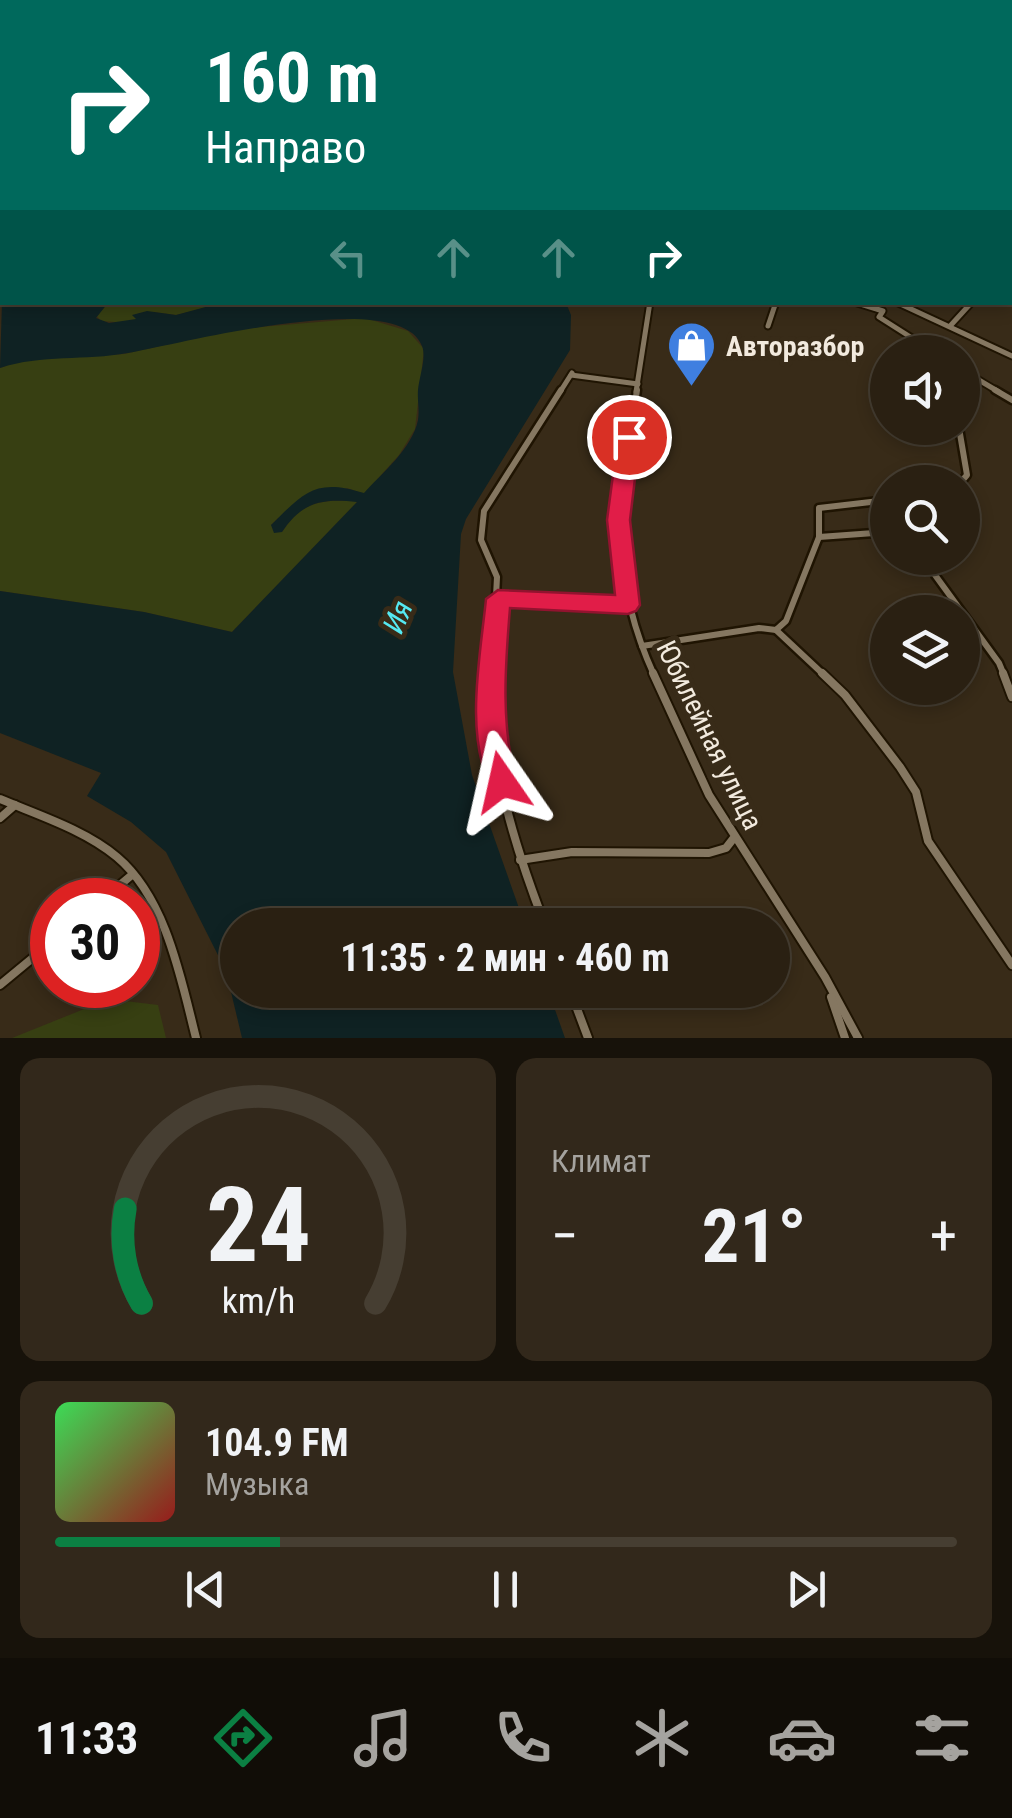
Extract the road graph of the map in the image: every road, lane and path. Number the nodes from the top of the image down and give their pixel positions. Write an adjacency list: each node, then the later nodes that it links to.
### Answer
1 (650, 305): 13 (street, Юбилейная улица)
2 (775, 305): 9 (street)
3 (864, 305): 7 (street)
4 (886, 305): 7 (street)
5 (903, 305): 8 (street)
6 (969, 305): 8 (street)
7 (883, 311): 10 (street)
8 (951, 325): 11 (street)
9 (768, 326)
10 (906, 335)
11 (1012, 356)
12 (980, 381): 14 (street)
13 (638, 384): 19 (street); 20 (street, Юбилейная улица)
14 (1012, 400)
15 (870, 502): 17 (street)
16 (870, 533): 17 (street)
17 (819, 537): 21 (street)
18 (935, 575): 23 (street)
19 (498, 599): 20 (street); 28 (street)
20 (628, 605): 22 (street, Юбилейная улица)
21 (776, 630): 22 (street); 33 (street)
22 (642, 646): 27 (street, Юбилейная улица)
23 (1012, 697)
24 (0, 798): 25 (street)
25 (15, 805): 26 (street); 29 (street)
26 (0, 818)
27 (733, 838): 28 (street); 34 (street, Юбилейная улица)
28 (520, 860): 31 (street)
29 (133, 874): 30 (street); 37 (street)
30 (128, 878)
31 (538, 908)
32 (30, 961): 35 (street)
33 (1012, 966)
34 (825, 976): 39 (street); 40 (street, Юбилейная улица)
35 (0, 986)
36 (577, 1008): 38 (street)
37 (196, 1038)
38 (588, 1038)
39 (845, 1038)
40 (858, 1038)

